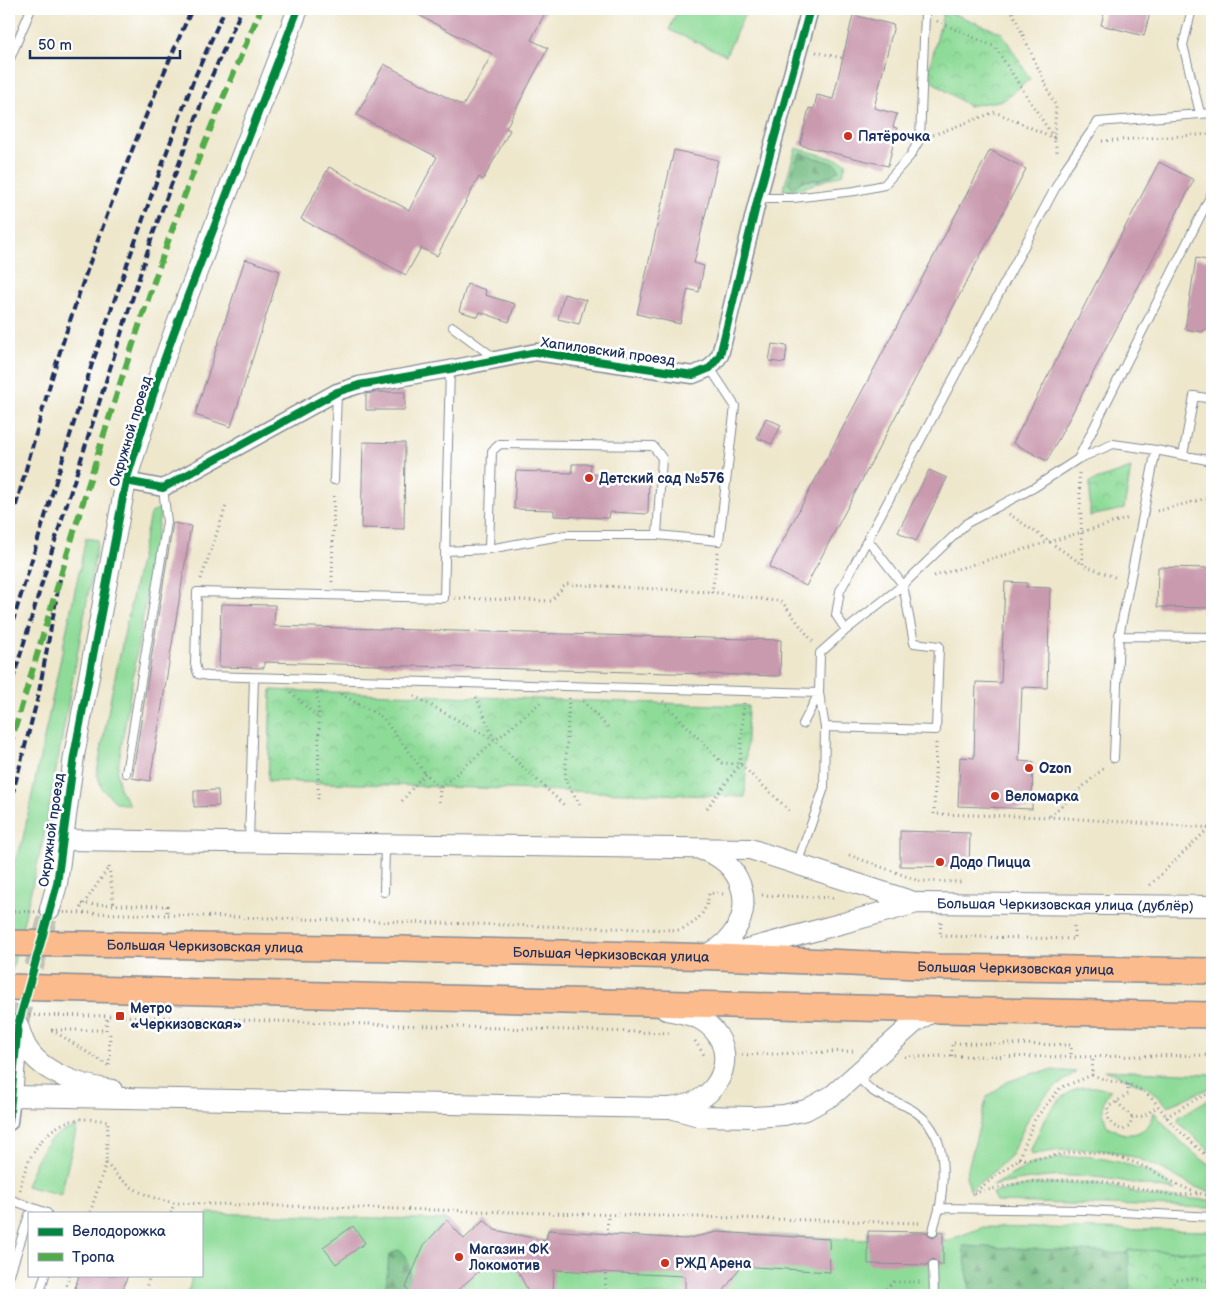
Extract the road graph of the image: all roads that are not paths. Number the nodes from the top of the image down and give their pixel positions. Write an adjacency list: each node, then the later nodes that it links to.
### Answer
1 (32, 9): 6 (lane)
2 (298, 9): 22 (street, Окружной проезд)
3 (810, 9): 10 (street)
4 (1192, 9): 7 (lane)
5 (925, 15): 10 (lane)
6 (9, 61)
7 (1200, 113): 8 (lane); 25 (lane)
8 (1212, 113)
9 (1212, 193): 19 (lane)
10 (758, 198): 13 (street)
11 (453, 327): 12 (lane)
12 (498, 360): 13 (street, Хапиловский проезд); 14 (street, Хапиловский проезд)
13 (710, 368): 24 (lane)
14 (450, 369): 15 (street, Хапиловский проезд); 27 (lane)
15 (336, 392): 21 (lane); 23 (street, Хапиловский проезд)
16 (1212, 399): 18 (lane)
17 (1156, 450): 18 (lane); 19 (lane); 30 (lane)
18 (1183, 454): 20 (lane)
19 (1078, 459): 28 (lane)
20 (1212, 460)
21 (334, 480)
22 (126, 481): 23 (street); 38 (street, Окружной проезд)
23 (162, 488): 37 (lane)
24 (657, 535): 26 (lane); 26 (lane)
25 (868, 540): 28 (lane); 29 (lane)
26 (489, 549): 27 (lane)
27 (445, 552): 32 (lane)
28 (903, 585): 29 (lane); 35 (lane)
29 (846, 630): 33 (lane)
30 (1119, 636): 31 (lane); 36 (lane)
31 (1212, 637)
32 (254, 678): 33 (lane); 39 (lane)
33 (819, 692): 34 (lane); 35 (lane)
34 (803, 724)
35 (825, 727): 42 (lane)
36 (1114, 758)
37 (126, 773)
38 (64, 840): 39 (street); 46 (street, Окружной проезд)
39 (249, 843): 40 (street)
40 (385, 845): 41 (street); 43 (lane)
41 (695, 848): 42 (street); 48 (street)
42 (798, 864): 44 (street)
43 (384, 892)
44 (917, 903): 45 (street, Большая Черкизовская улица (дублёр)); 49 (street)
45 (1212, 906)
46 (50, 909)
47 (9, 943): 48 (main road, Большая Черкизовская улица, bridge)
48 (694, 957): 49 (main road, Большая Черкизовская улица)
49 (719, 957): 50 (main road, Большая Черкизовская улица)
50 (1212, 971)
51 (9, 987): 52 (main road, bridge)
52 (632, 1002): 53 (main road); 59 (street)
53 (938, 1010): 54 (main road); 56 (street)
54 (1212, 1014)
55 (13, 1020): 57 (street); 58 (street)
56 (856, 1074): 59 (street); 62 (lane)
57 (12, 1096): 58 (street); 60 (street)
58 (189, 1099): 59 (street)
59 (669, 1108)
60 (9, 1122)
61 (9, 1199): 63 (lane)
62 (939, 1208): 64 (lane); 66 (lane)
63 (30, 1212)
64 (1212, 1217)
65 (28, 1218): 69 (lane)
66 (933, 1232)
67 (933, 1265): 71 (lane)
68 (45, 1276): 70 (lane)
69 (9, 1277)
70 (39, 1295)
71 (934, 1295)

